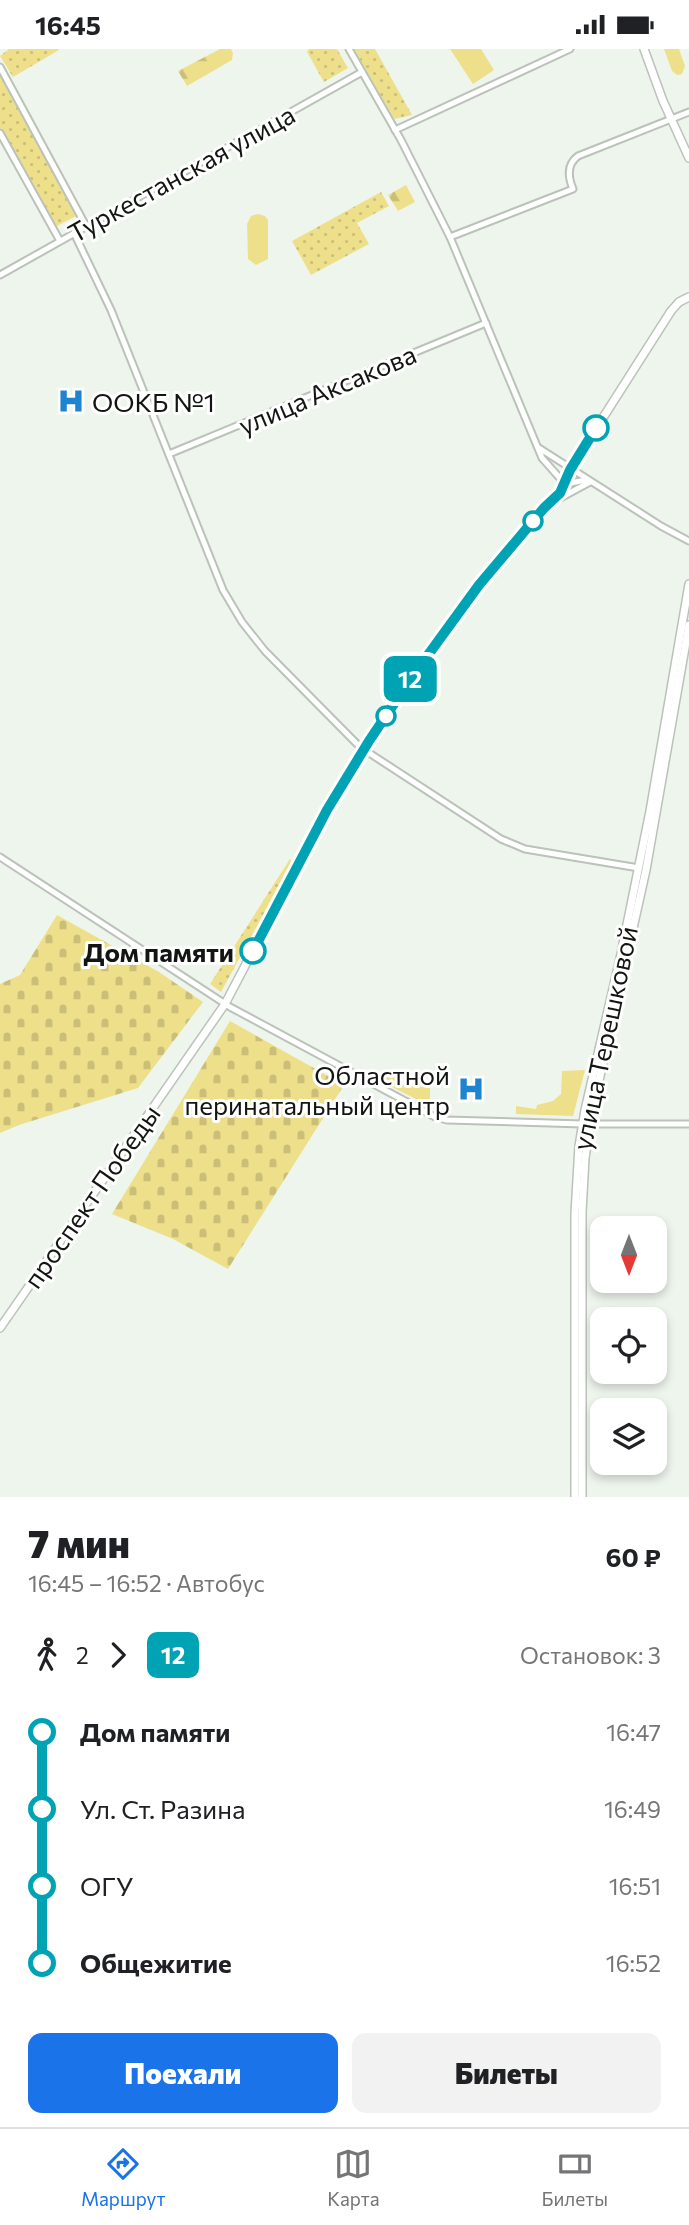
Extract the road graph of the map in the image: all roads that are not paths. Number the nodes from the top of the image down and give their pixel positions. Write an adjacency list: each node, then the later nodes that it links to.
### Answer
1 (349, 49): 5 (main road)
2 (644, 49): 7 (main road)
3 (566, 50): 8 (main road)
4 (0, 67): 11 (main road)
5 (362, 72): 8 (main road); 11 (main road, Туркестанская улица)
6 (689, 113): 7 (main road)
7 (673, 119): 10 (main road); 13 (main road)
8 (395, 130): 13 (main road)
9 (0, 133): 14 (main road)
10 (689, 158)
11 (86, 226): 12 (main road, Туркестанская улица)
12 (74, 233): 14 (main road, Туркестанская улица); 19 (main road)
13 (450, 237): 17 (main road)
14 (60, 241): 15 (main road, Туркестанская улица)
15 (0, 275)
16 (689, 297): 20 (main road, проспект Победы)
17 (485, 323): 18 (main road); 19 (main road, улица Аксакова)
18 (539, 449): 20 (main road); 22 (main road)
19 (169, 454): 27 (main road)
20 (570, 470): 21 (main road); 22 (main road, проспект Победы)
21 (588, 481): 22 (main road); 23 (main road); 24 (main road)
22 (565, 484): 23 (main road, проспект Победы)
23 (550, 502): 27 (main road, проспект Победы)
24 (689, 541)
25 (689, 584): 29 (main road, улица Терешковой)
26 (689, 625): 31 (main road, улица Терешковой)
27 (364, 750): 29 (main road); 30 (main road, проспект Победы)
28 (0, 857): 30 (main road)
29 (639, 868): 31 (main road, улица Терешковой)
30 (225, 1004): 31 (main road); 33 (main road, проспект Победы)
31 (586, 1124): 32 (main road); 34 (main road, улица Терешковой); 35 (main road, улица Терешковой)
32 (689, 1125)
33 (0, 1328)
34 (575, 1497)
35 (582, 1497)

